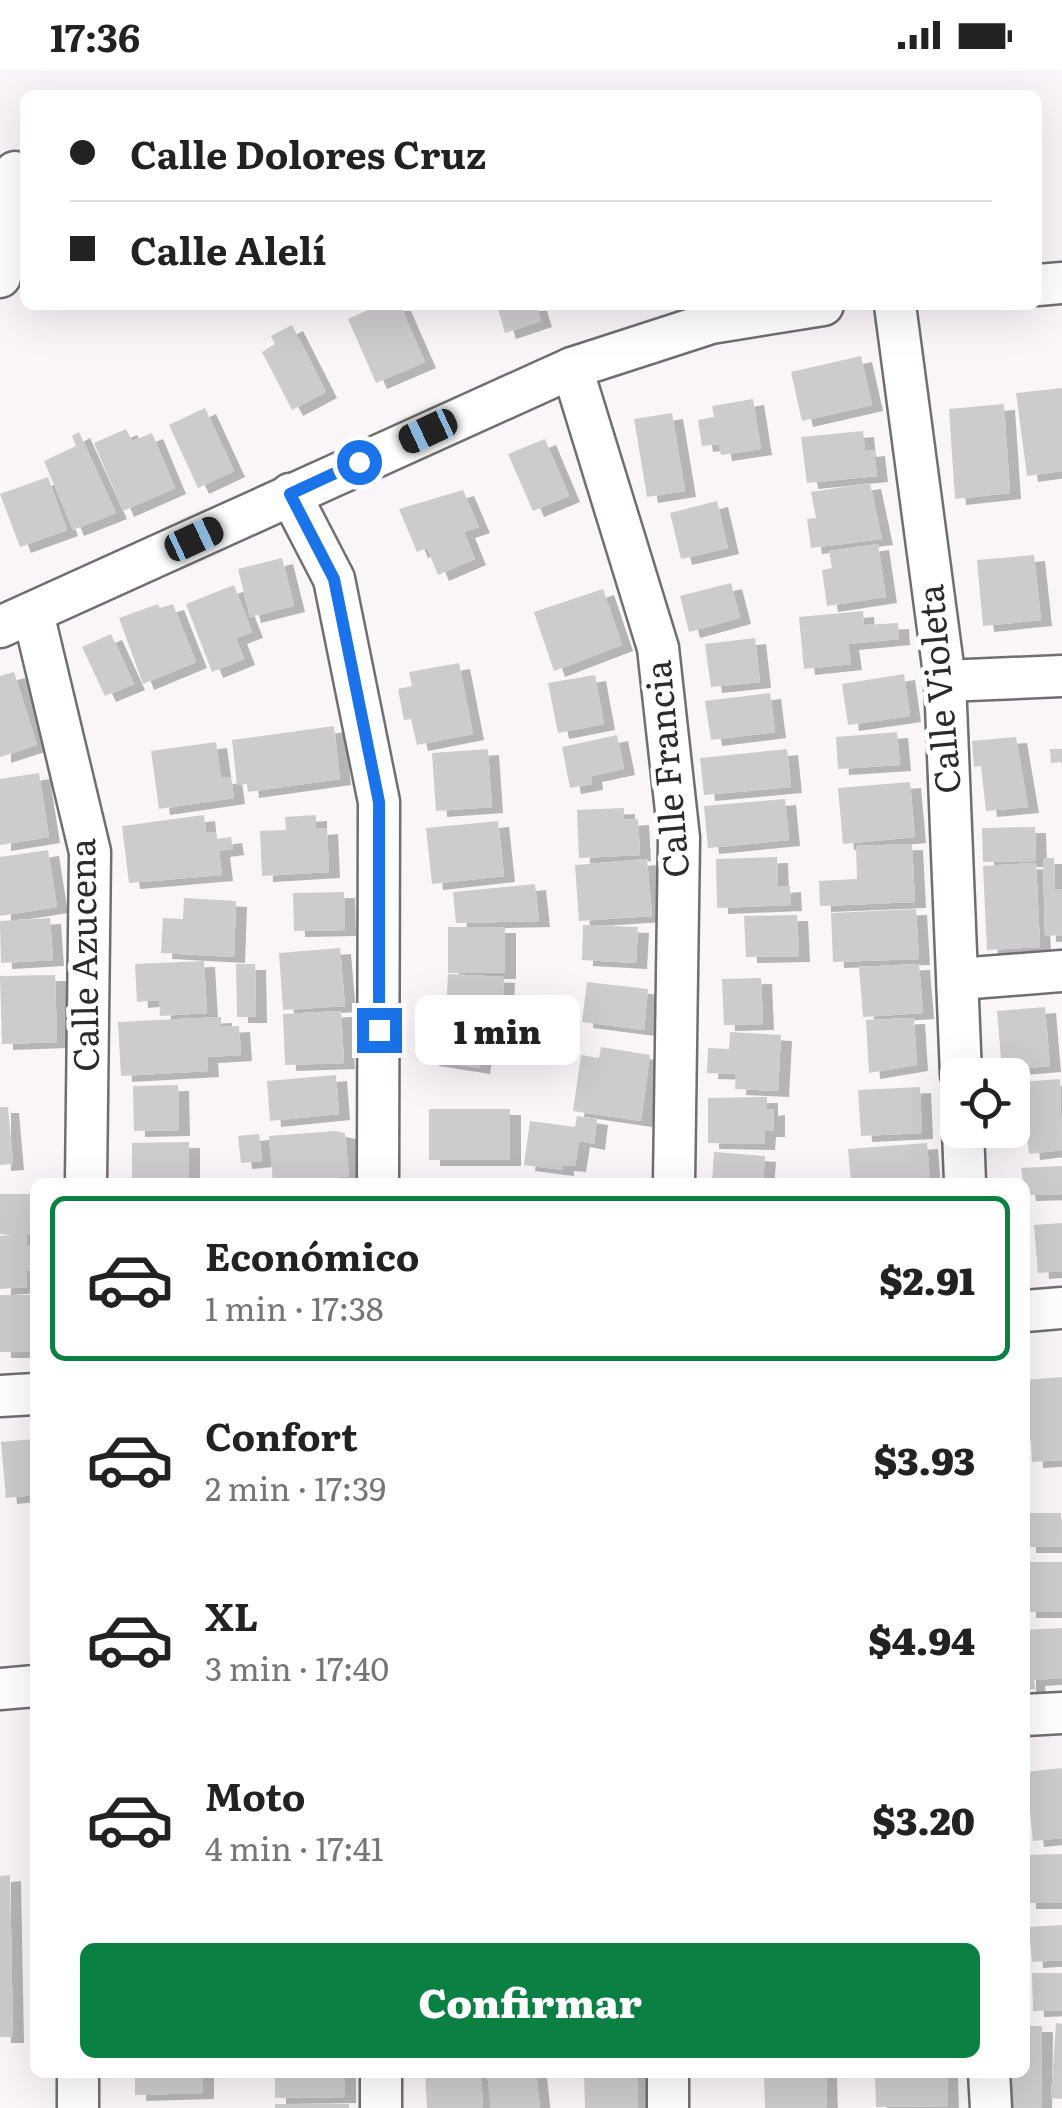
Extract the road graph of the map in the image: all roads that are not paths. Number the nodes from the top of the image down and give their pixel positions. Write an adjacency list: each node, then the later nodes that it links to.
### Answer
1 (13, 172): 2 (street)
2 (0, 277)
3 (791, 310): 5 (street)
4 (895, 310): 9 (street, Calle Violeta)
5 (572, 368): 6 (street); 16 (street, Calle Francia)
6 (290, 494): 7 (street); 15 (street)
7 (17, 620): 14 (street, Calle Azucena)
8 (1062, 676): 9 (street)
9 (945, 681): 11 (street, Calle Violeta)
10 (1062, 971): 11 (street)
11 (959, 979): 12 (street, Calle Violeta)
12 (961, 1058)
13 (965, 1148): 17 (street)
14 (86, 1178)
15 (378, 1178)
16 (674, 1178)
17 (966, 1178)
18 (1062, 1308): 19 (street)
19 (1030, 1311)
20 (30, 1394): 21 (street)
21 (0, 1396)
22 (30, 1686): 23 (street)
23 (0, 1688)
24 (1062, 1712): 25 (street)
25 (1030, 1715)
26 (78, 2078): 30 (street)
27 (381, 2078): 31 (street)
28 (668, 2078): 32 (street)
29 (989, 2078): 33 (street)
30 (78, 2108)
31 (381, 2108)
32 (668, 2108)
33 (990, 2108)

